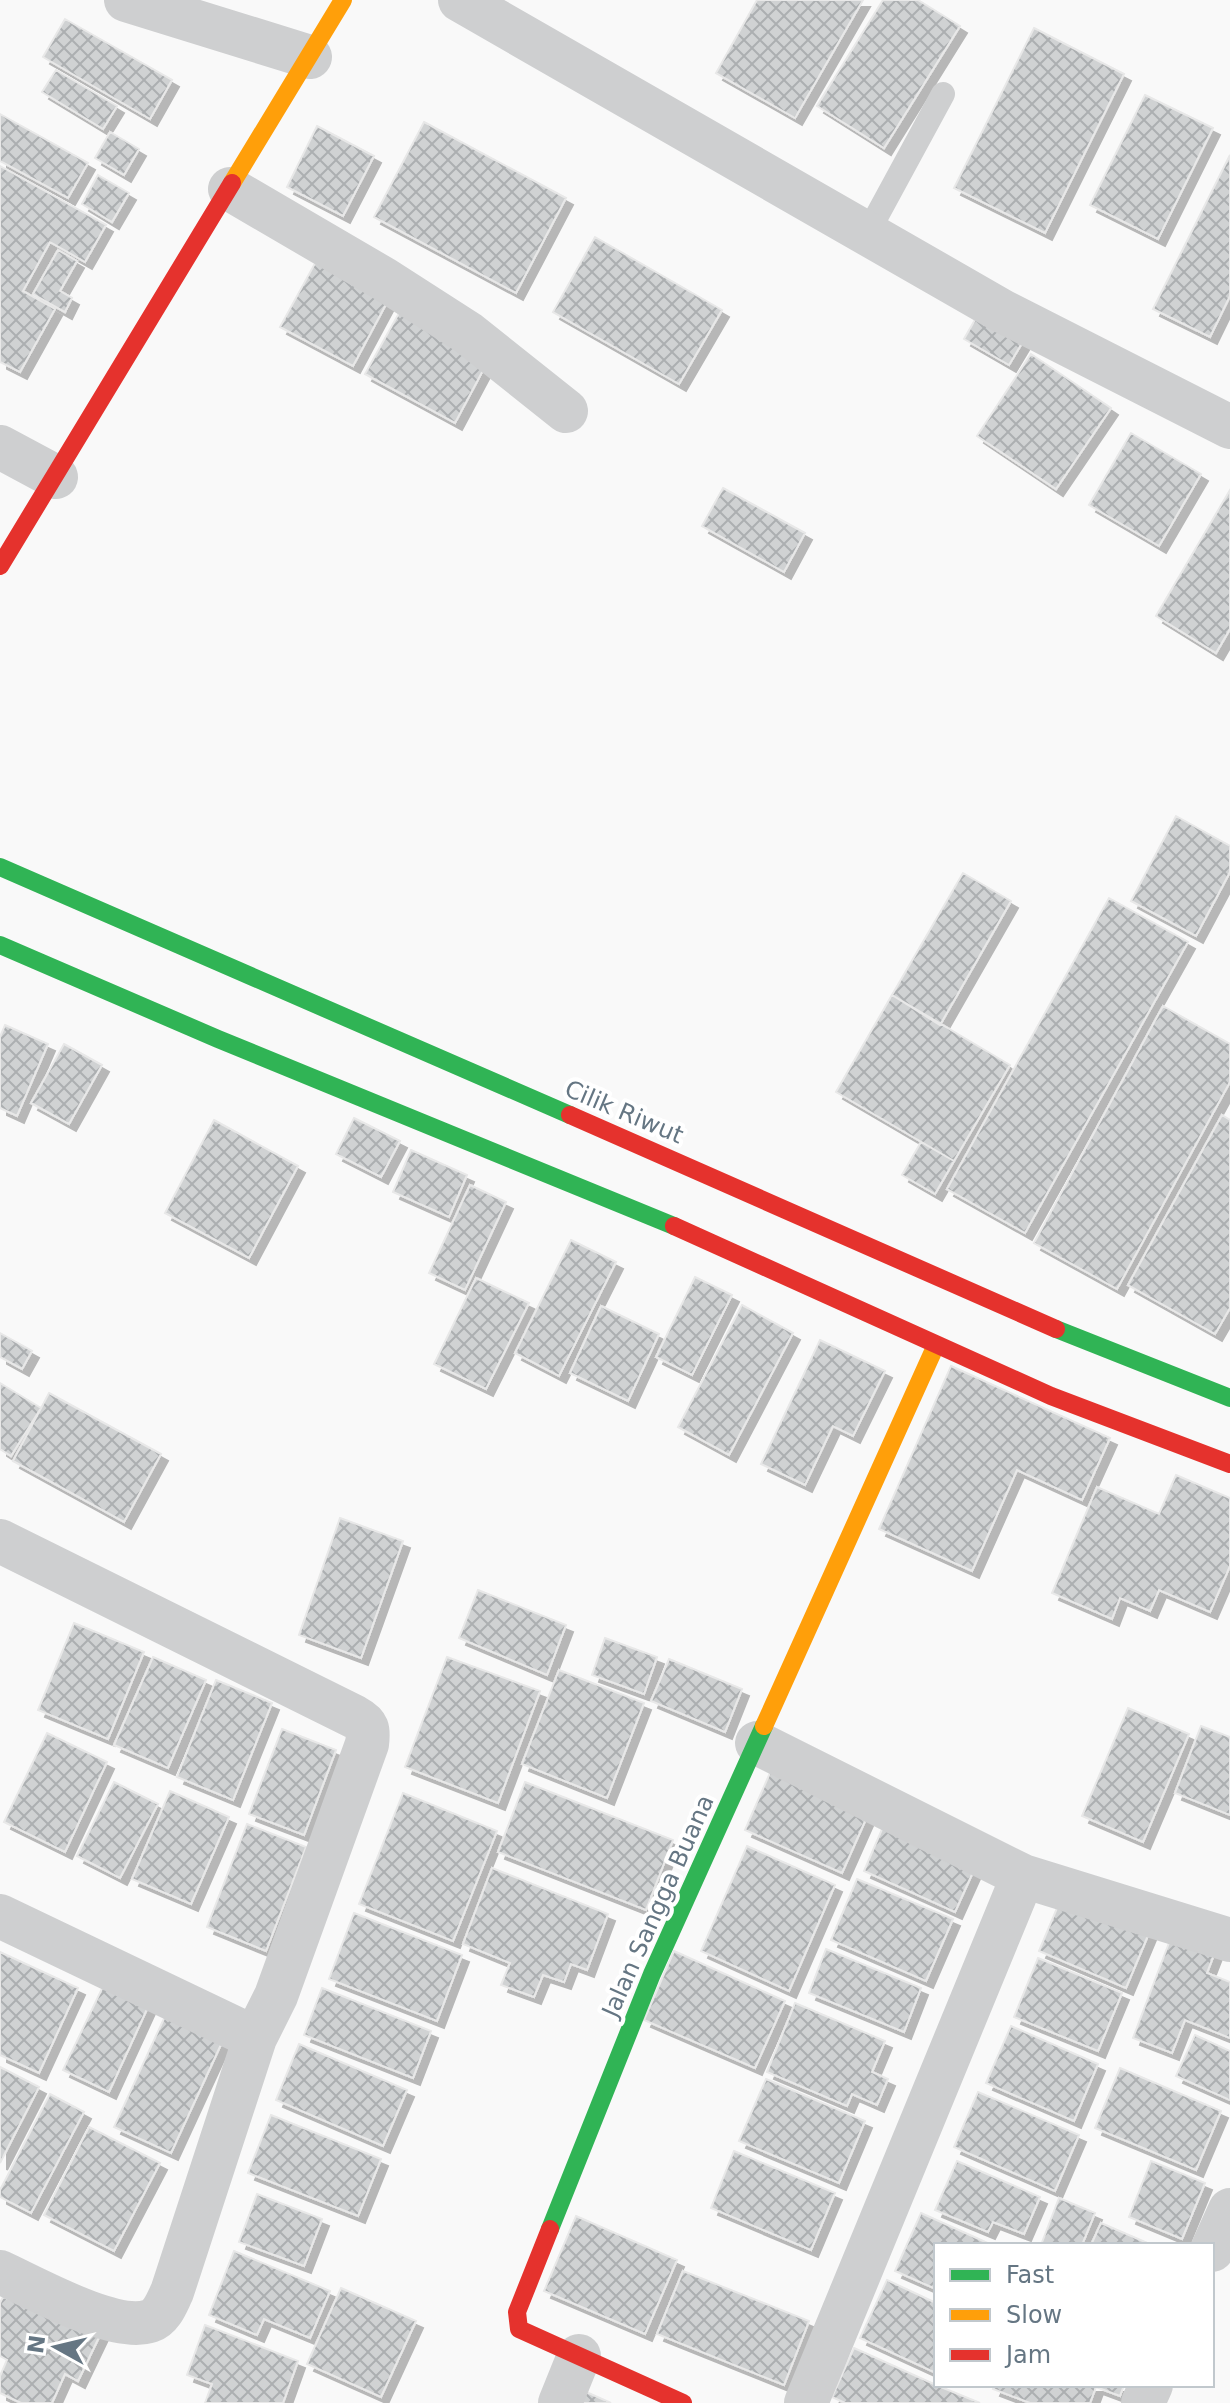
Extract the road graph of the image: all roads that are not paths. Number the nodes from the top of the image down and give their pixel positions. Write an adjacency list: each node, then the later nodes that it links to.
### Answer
1 (126, 0): 4 (street)
2 (343, 0): 4 (main road)
3 (460, 0): 7 (street)
4 (310, 57): 6 (main road)
5 (943, 94): 7 (lane)
6 (230, 189): 8 (street); 11 (main road)
7 (867, 234): 9 (street)
8 (566, 411)
9 (1230, 427)
10 (0, 447): 11 (street)
11 (56, 477): 12 (main road)
12 (0, 566)
13 (0, 867): 15 (main road, Cilik Riwut)
14 (0, 945): 16 (main road)
15 (806, 1217): 16 (main road); 18 (main road, Cilik Riwut)
16 (785, 1278): 17 (main road)
17 (936, 1345): 19 (main road); 21 (main road, Jalan Sangga Buana)
18 (1230, 1398)
19 (1230, 1464)
20 (0, 1541): 25 (street)
21 (757, 1743): 22 (street); 29 (main road, Jalan Sangga Buana)
22 (1023, 1876): 24 (street); 32 (street)
23 (0, 1916): 25 (street)
24 (1230, 1940)
25 (255, 2038): 28 (street)
26 (1230, 2210): 27 (street)
27 (1214, 2246)
28 (0, 2272)
29 (579, 2356): 30 (street); 31 (main road, Jalan Sangga Buana)
30 (560, 2403)
31 (683, 2403)
32 (806, 2403)

